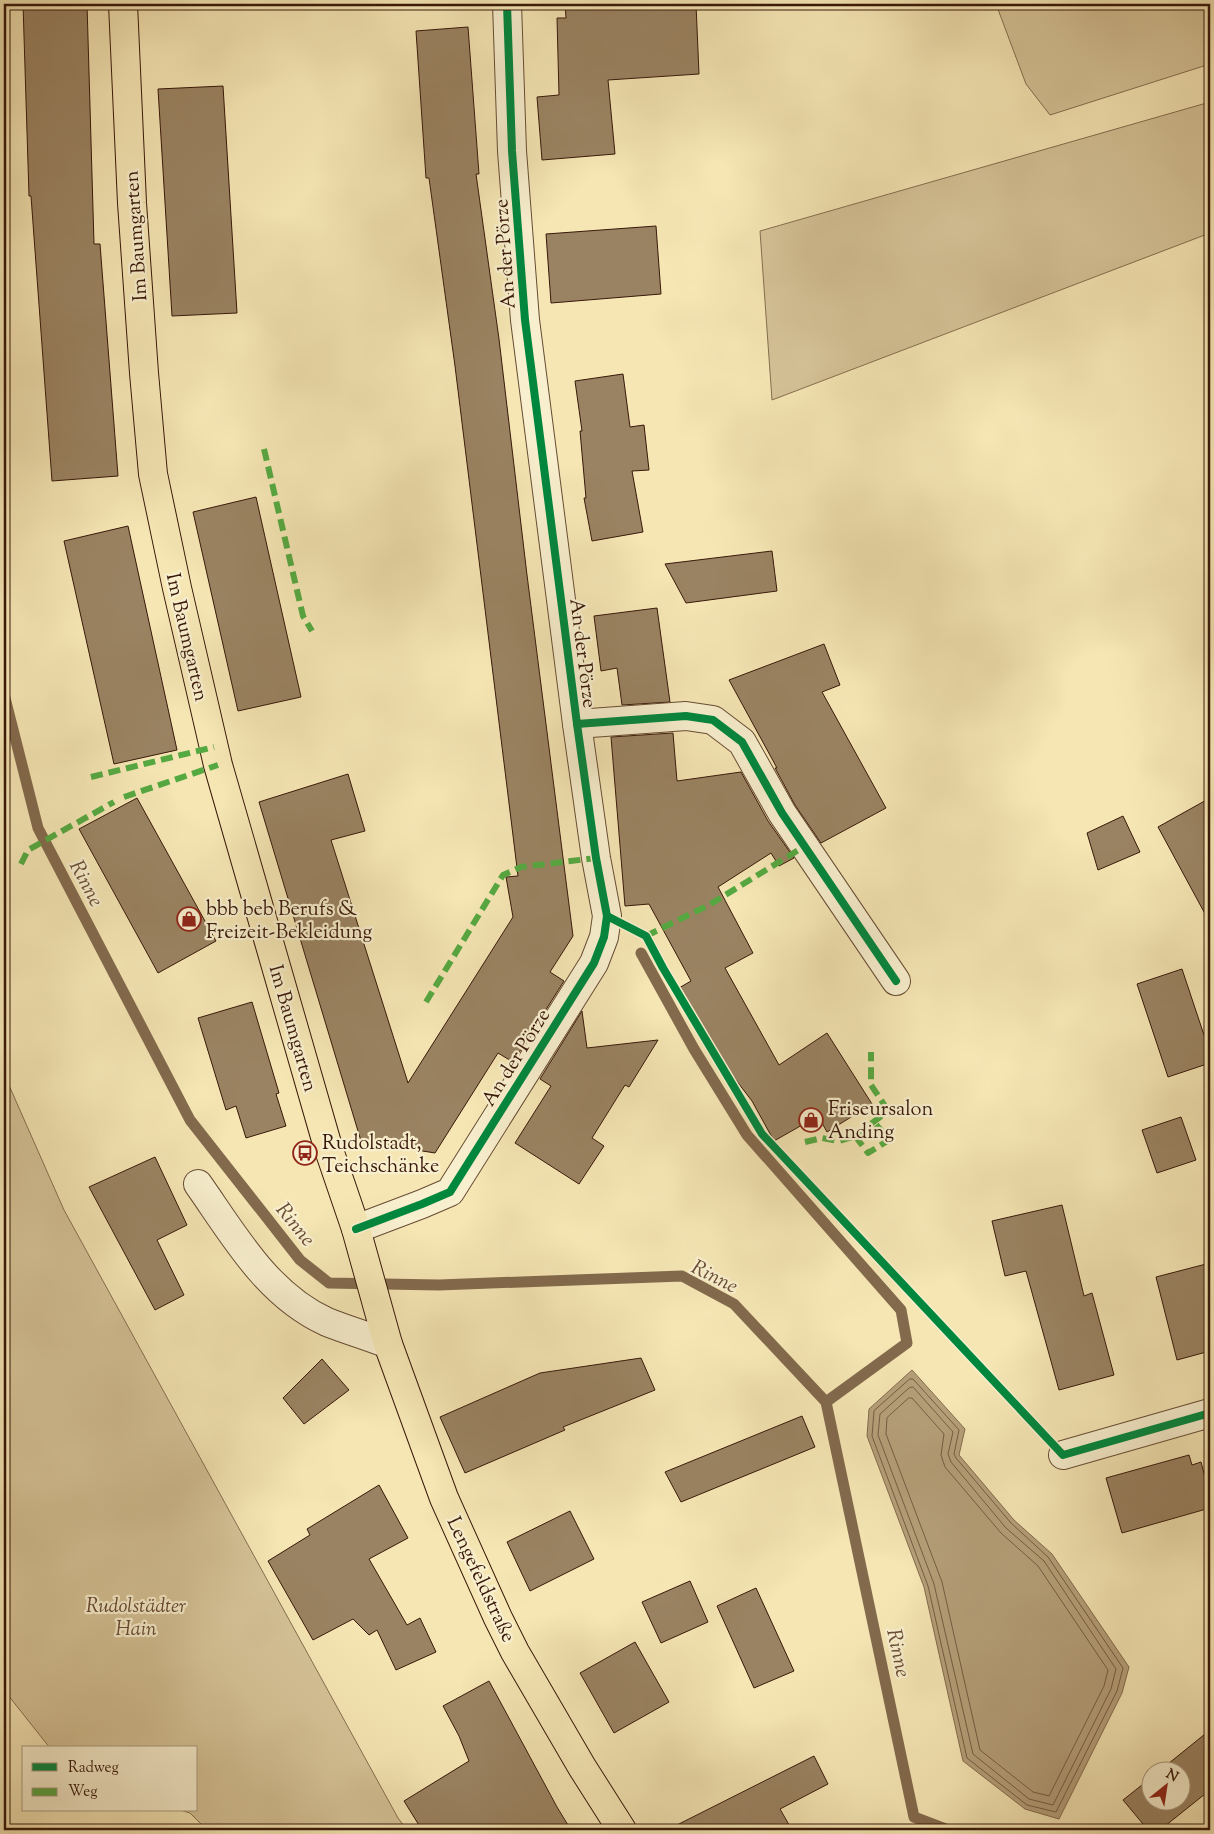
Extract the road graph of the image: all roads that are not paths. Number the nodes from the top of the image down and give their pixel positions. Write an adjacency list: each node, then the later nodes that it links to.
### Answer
1 (123, 4): 6 (main road, Im Baumgarten)
2 (507, 4): 3 (street, An der Pörze)
3 (577, 724): 4 (street); 6 (street, An der Pörze)
4 (896, 981)
5 (198, 1184): 8 (street)
6 (359, 1240): 7 (main road, Im Baumgarten)
7 (380, 1310): 8 (main road, Lengefeldstraße)
8 (388, 1344): 11 (main road, Lengefeldstraße)
9 (1210, 1413): 10 (street)
10 (1063, 1455)
11 (622, 1830)

